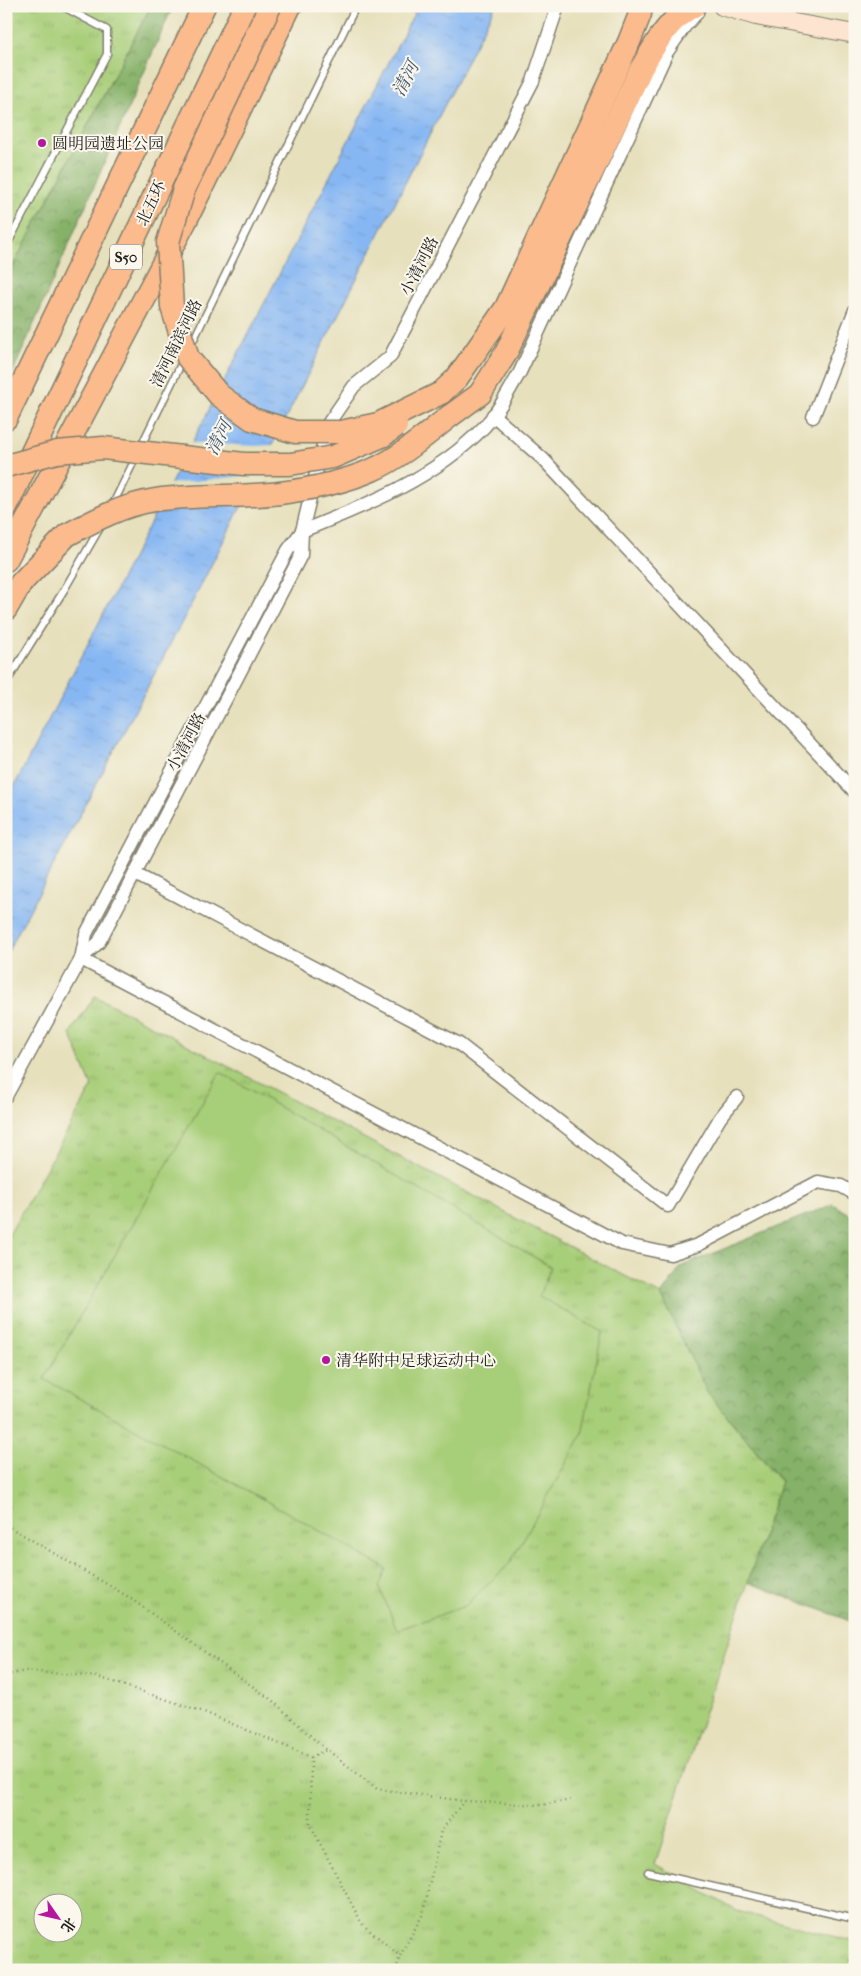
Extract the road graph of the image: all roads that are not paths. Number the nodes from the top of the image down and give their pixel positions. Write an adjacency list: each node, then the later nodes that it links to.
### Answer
1 (62, 6): 15 (lane)
2 (195, 6): 14 (highway)
3 (204, 6): 14 (highway, S50)
4 (245, 6): 22 (highway, 北五环 / S50)
5 (270, 6): 17 (highway, bridge)
6 (290, 6): 24 (highway)
7 (356, 6): 26 (lane, 清河南滨河路)
8 (558, 6): 23 (street, 小清河路)
9 (641, 6): 17 (highway)
10 (694, 6): 25 (highway, bridge)
11 (704, 6): 18 (street)
12 (722, 6): 13 (street)
13 (855, 34)
14 (124, 174): 20 (highway, S50)
15 (6, 247)
16 (855, 310): 19 (street)
17 (442, 393): 21 (highway, bridge)
18 (493, 415): 23 (street); 27 (street)
19 (813, 417)
20 (6, 418)
21 (6, 466)
22 (6, 507)
23 (302, 531): 28 (street, 小清河路); 29 (street, 小清河路)
24 (6, 560)
25 (6, 609)
26 (6, 683)
27 (855, 792)
28 (135, 874): 29 (street, 小清河路); 31 (street)
29 (80, 959): 30 (street, 小清河路); 32 (street)
30 (6, 1096)
31 (737, 1097)
32 (855, 1194)
33 (648, 1872): 34 (lane)
34 (855, 1919)

